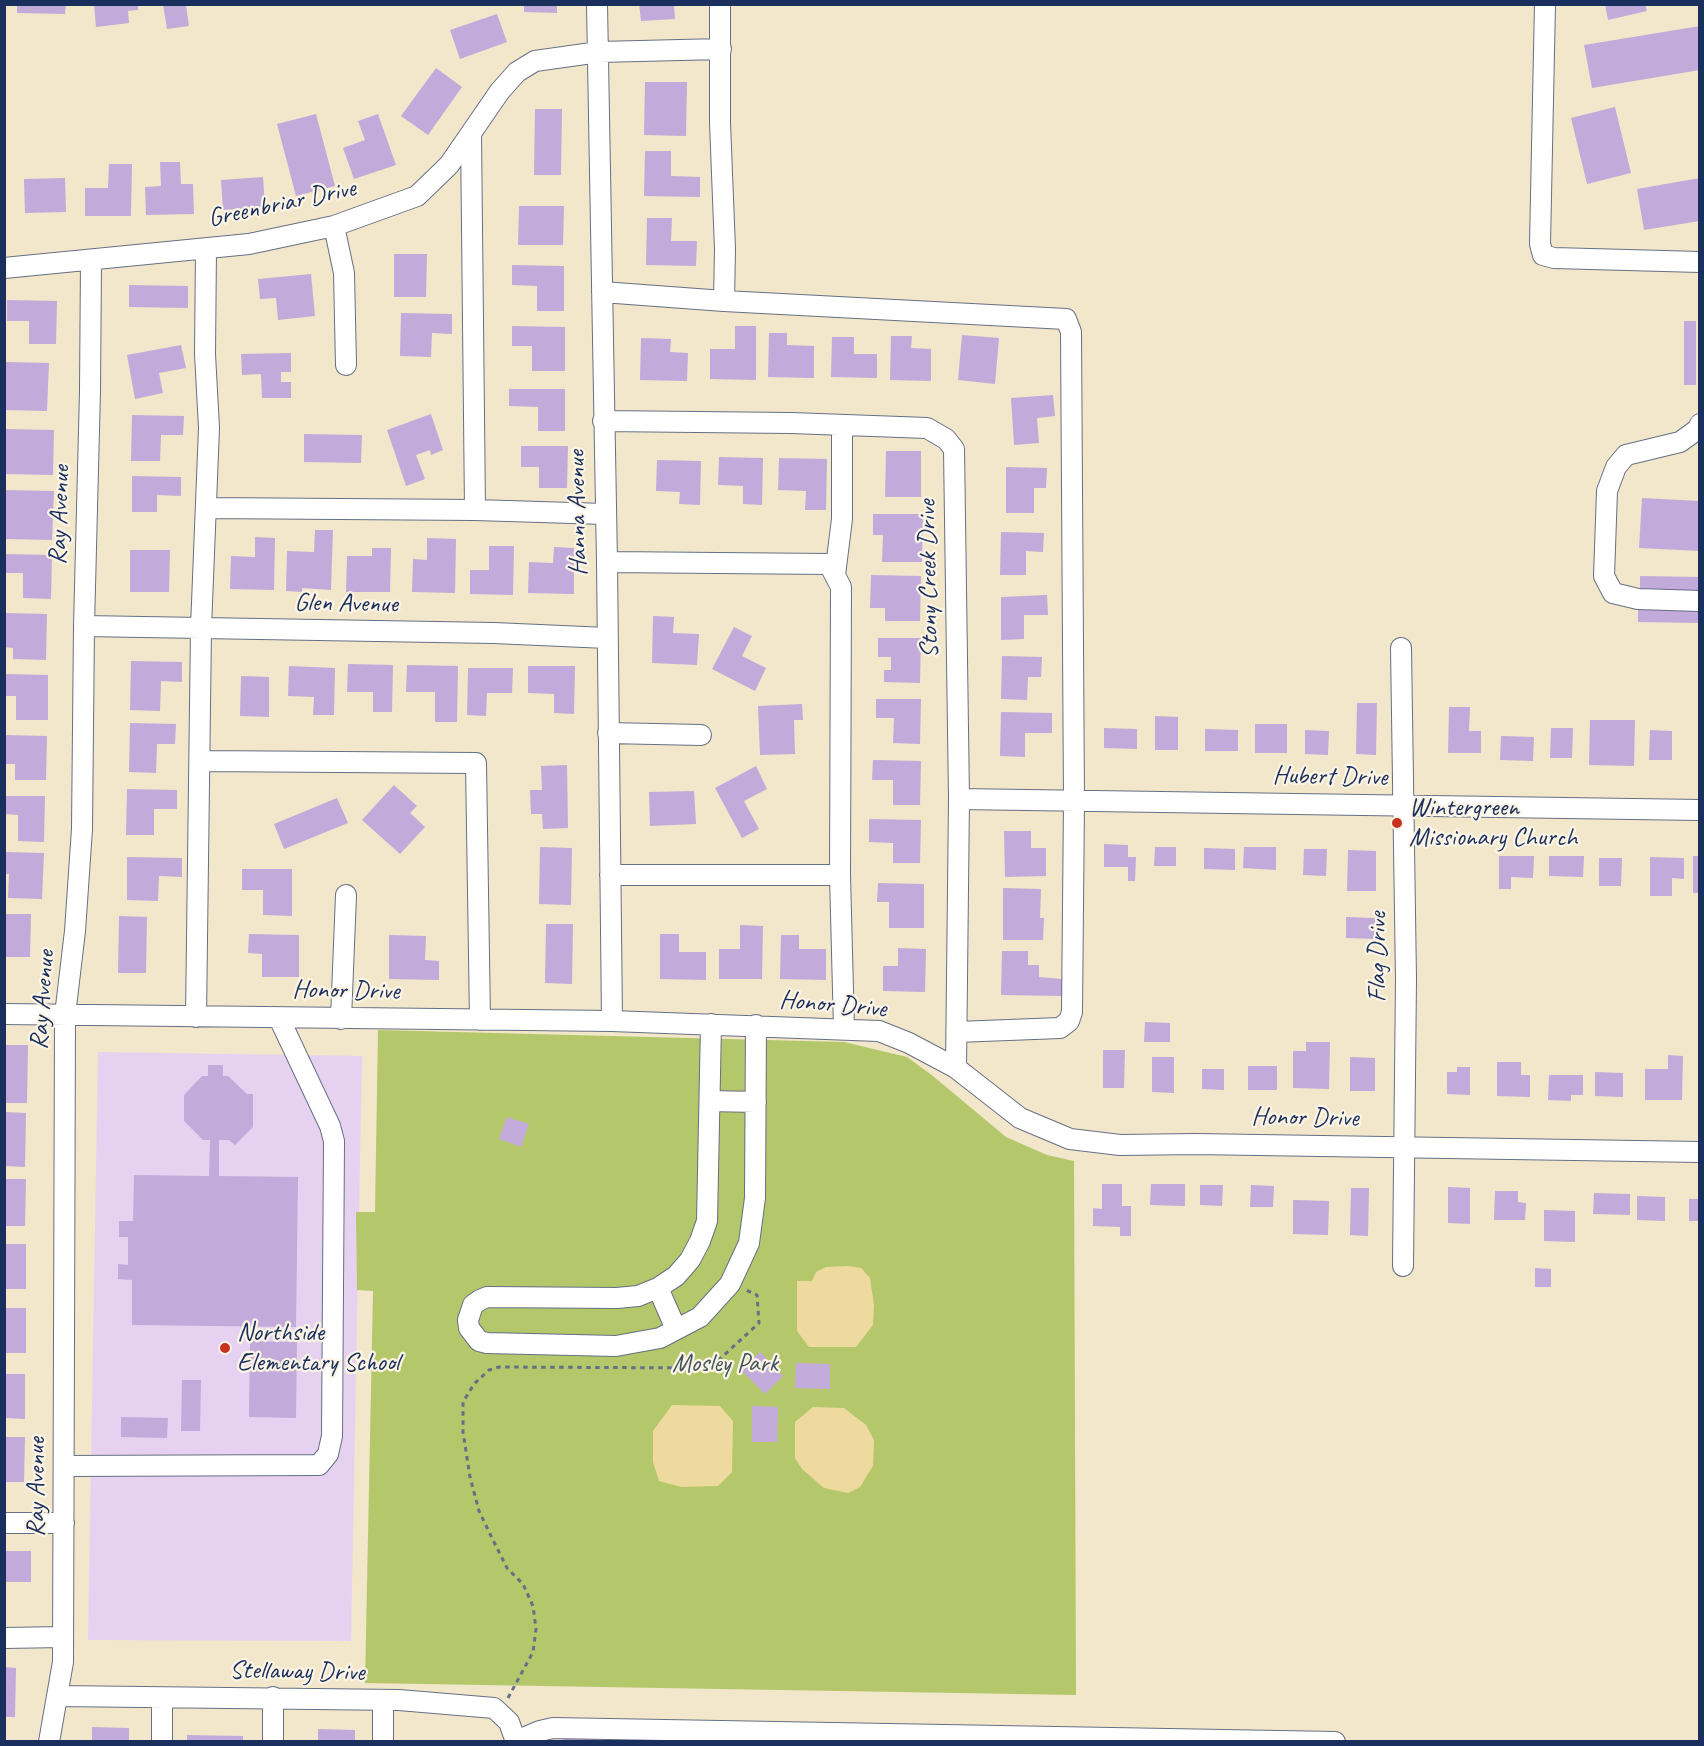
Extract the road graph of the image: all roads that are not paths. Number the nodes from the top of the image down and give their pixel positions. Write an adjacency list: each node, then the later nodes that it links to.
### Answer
1 (597, 4): 5 (street, Hanna Avenue)
2 (720, 4): 4 (street)
3 (1545, 4): 10 (street)
4 (721, 49): 5 (street, Greenbriar Drive); 13 (street)
5 (598, 52): 6 (street, Greenbriar Drive); 12 (street, Hanna Avenue)
6 (471, 133): 7 (street, Greenbriar Drive); 19 (street)
7 (334, 226): 8 (street, Greenbriar Drive); 14 (street)
8 (206, 249): 9 (street, Greenbriar Drive); 18 (street)
9 (91, 260): 11 (street, Greenbriar Drive); 24 (street, Ray Avenue)
10 (1700, 262)
11 (4, 267)
12 (602, 292): 13 (street); 15 (street, Hanna Avenue)
13 (724, 301): 32 (street)
14 (346, 365)
15 (603, 422): 16 (street, Stony Creek Drive); 20 (street, Hanna Avenue)
16 (842, 425): 22 (street); 31 (street, Stony Creek Drive)
17 (1699, 425): 23 (street)
18 (206, 508): 19 (street); 25 (street)
19 (475, 510): 20 (street)
20 (605, 514): 21 (street, Hanna Avenue)
21 (607, 562): 22 (street); 26 (street, Hanna Avenue)
22 (835, 575): 36 (street)
23 (1700, 601)
24 (84, 626): 25 (street, Glen Avenue); 39 (street, Ray Avenue)
25 (201, 628): 26 (street, Glen Avenue); 30 (street)
26 (607, 638): 28 (street, Hanna Avenue)
27 (1401, 648): 33 (street, Flag Drive)
28 (608, 733): 29 (street); 35 (street, Hanna Avenue)
29 (701, 735)
30 (200, 761): 40 (street); 43 (street)
31 (959, 799): 32 (street, Hubert Drive); 48 (street, Stony Creek Drive)
32 (1074, 801): 33 (street, Hubert Drive); 48 (street)
33 (1404, 805): 34 (street, Hubert Drive); 52 (street, Flag Drive)
34 (1700, 810)
35 (610, 875): 36 (street); 44 (street, Hanna Avenue)
36 (840, 875): 47 (street)
37 (345, 895): 42 (street)
38 (4, 1014): 39 (street, Honor Drive)
39 (65, 1015): 40 (street, Honor Drive); 57 (street, Ray Avenue)
40 (196, 1017): 41 (street, Honor Drive)
41 (279, 1018): 42 (street, Honor Drive); 57 (street)
42 (341, 1018): 43 (street, Honor Drive)
43 (480, 1020): 44 (street, Honor Drive)
44 (612, 1021): 45 (street, Honor Drive)
45 (711, 1024): 46 (street, Honor Drive); 50 (street)
46 (756, 1025): 47 (street, Honor Drive); 51 (street)
47 (844, 1029): 49 (street, Honor Drive)
48 (957, 1032): 49 (street, Stony Creek Drive)
49 (957, 1068): 52 (street, Honor Drive)
50 (710, 1101): 51 (street); 55 (street)
51 (756, 1102): 56 (street)
52 (1403, 1147): 53 (street, Honor Drive); 54 (street, Flag Drive)
53 (1700, 1152)
54 (1403, 1266)
55 (658, 1288): 56 (street); 56 (street)
56 (676, 1329)
57 (64, 1466): 59 (street, Ray Avenue)
58 (4, 1523): 59 (street)
59 (64, 1523): 60 (street, Ray Avenue)
60 (63, 1637): 61 (street); 62 (street, Ray Avenue)
61 (4, 1638)
62 (58, 1696): 64 (street, Stellaway Drive); 68 (street, Ray Avenue)
63 (273, 1697): 64 (street, Stellaway Drive); 65 (street, Stellaway Drive); 70 (street)
64 (162, 1698): 69 (street)
65 (383, 1700): 67 (street, Stellaway Drive); 71 (street)
66 (643, 1736): 67 (street); 72 (street)
67 (516, 1741)
68 (49, 1742)
69 (162, 1742)
70 (273, 1742)
71 (383, 1742)
72 (1335, 1742)

